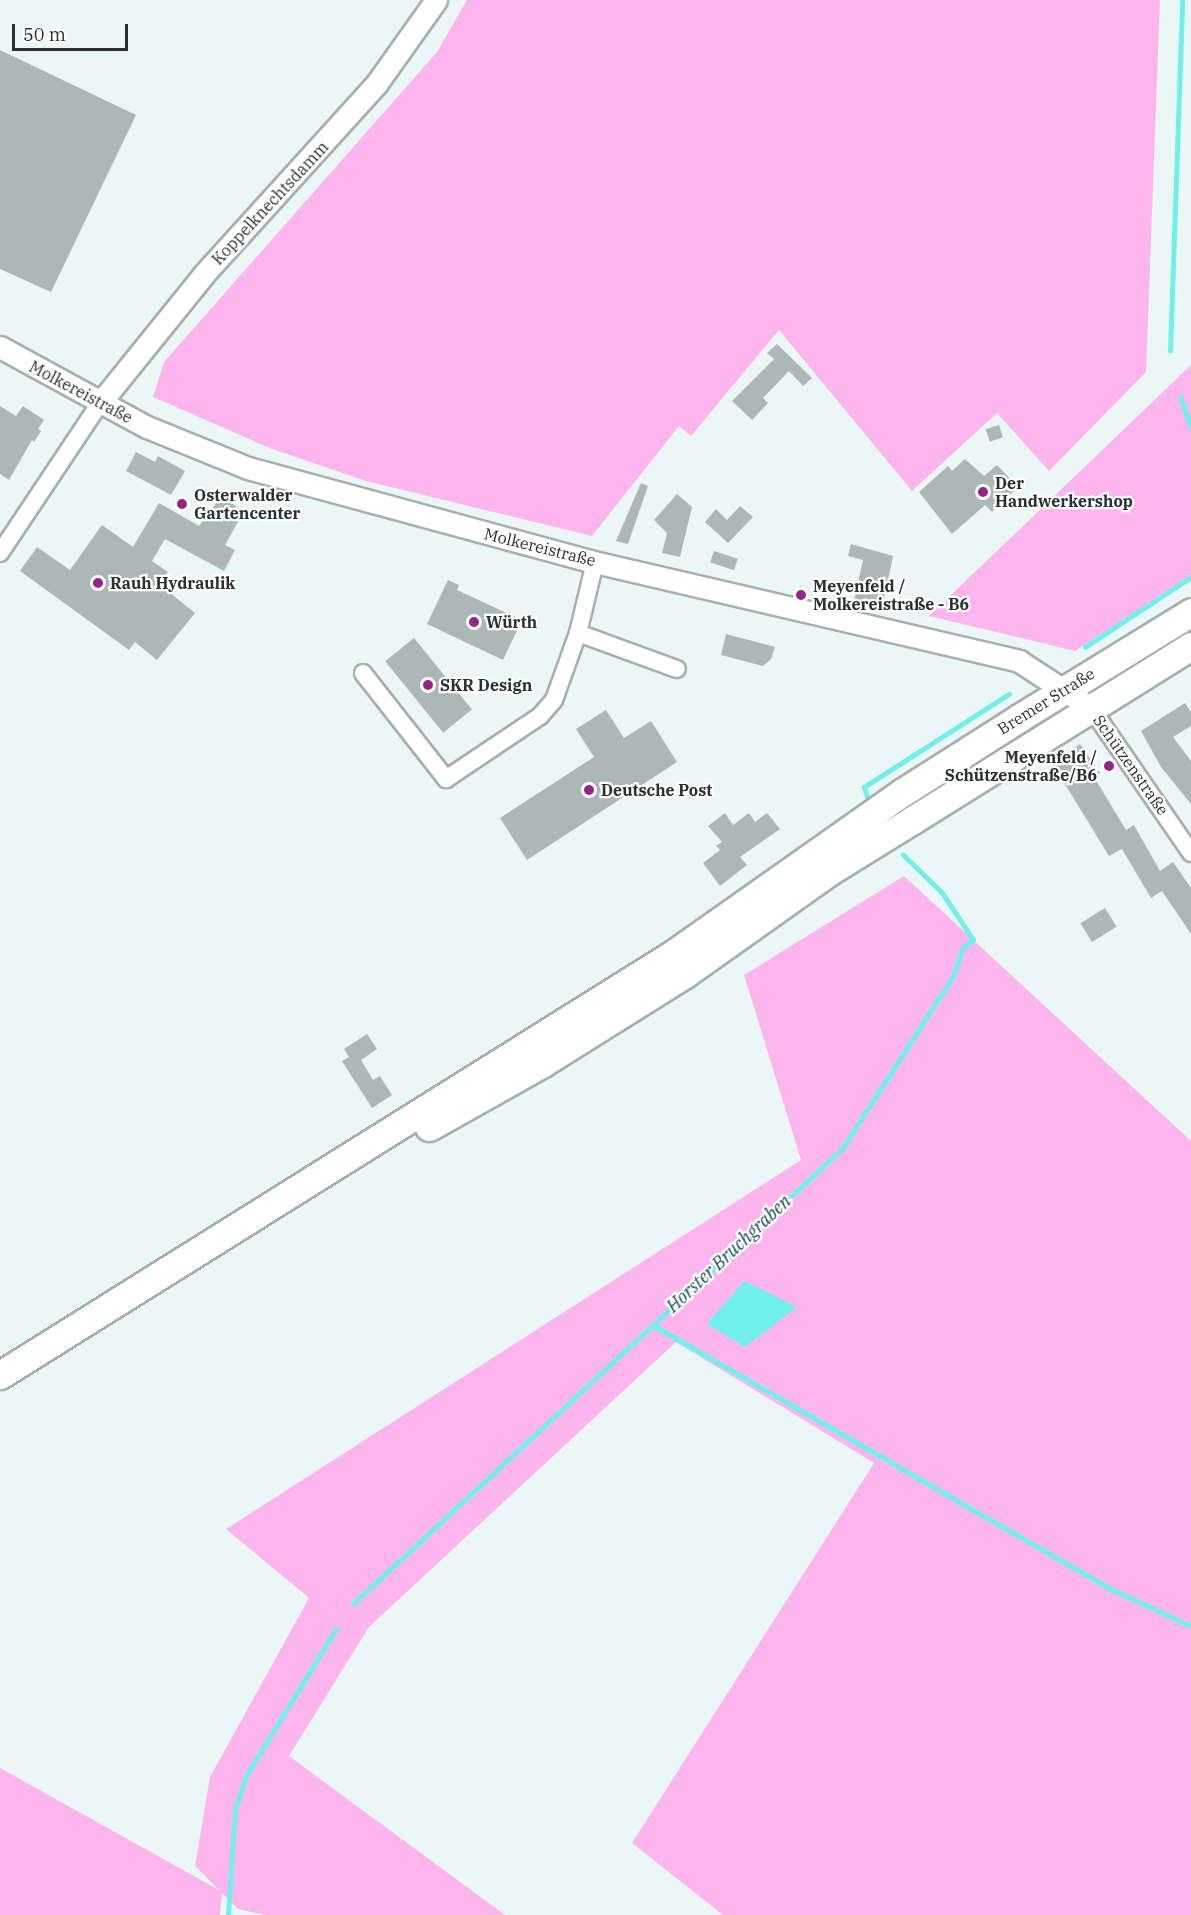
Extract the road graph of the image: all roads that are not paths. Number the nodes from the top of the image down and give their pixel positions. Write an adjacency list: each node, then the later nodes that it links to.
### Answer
1 (436, 0): 3 (street, Koppelknechtsdamm)
2 (0, 347): 3 (street, Molkereistraße)
3 (100, 404): 4 (street); 5 (street, Molkereistraße)
4 (0, 553)
5 (595, 562): 7 (street); 11 (street, Molkereistraße)
6 (1191, 612): 11 (main road, Bremer Straße)
7 (578, 633): 9 (street); 10 (street)
8 (1191, 646): 12 (main road, Bremer Straße)
9 (677, 669)
10 (363, 674)
11 (1064, 690): 12 (street, Molkereistraße); 14 (main road, Bremer Straße)
12 (1091, 708): 13 (street, Schützenstraße); 15 (main road, Bremer Straße)
13 (1191, 853)
14 (0, 1375)
15 (0, 1393)

